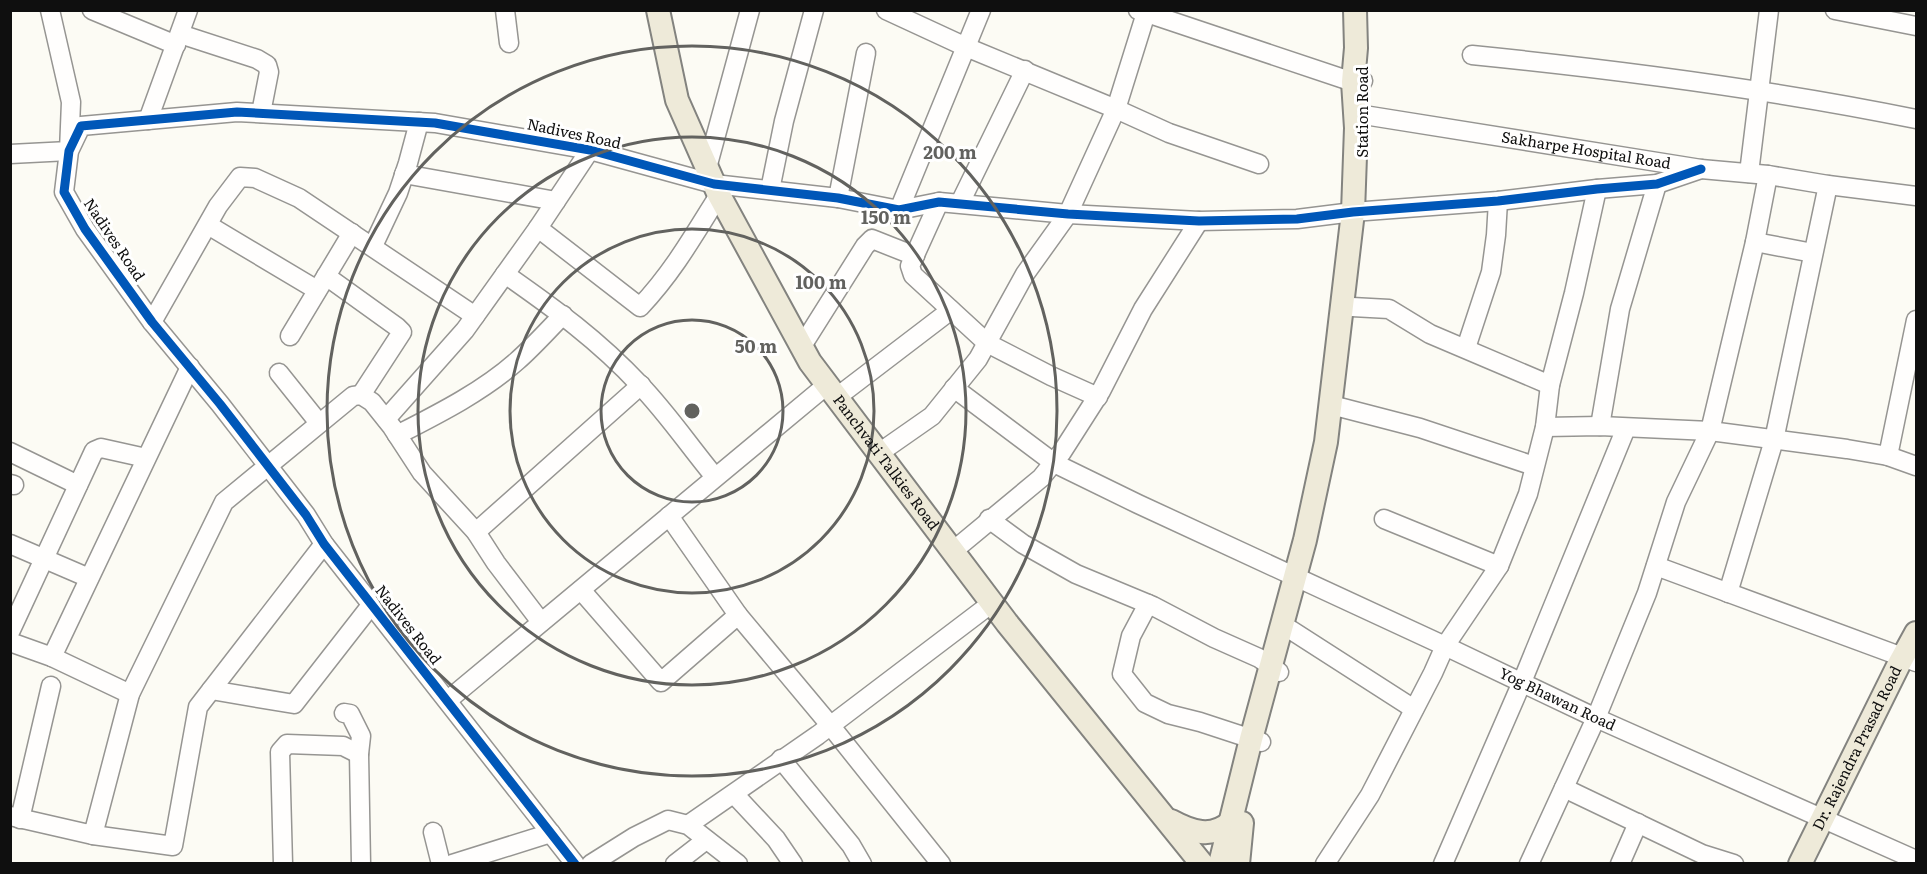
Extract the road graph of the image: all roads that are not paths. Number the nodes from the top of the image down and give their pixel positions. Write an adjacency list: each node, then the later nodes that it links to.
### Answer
1 (50, 10): 32 (street)
2 (92, 10): 17 (street)
3 (188, 10): 17 (street)
4 (505, 10): 18 (street)
5 (658, 10): 39 (main road, Panchvati Talkies Road)
6 (750, 10): 39 (street)
7 (814, 10): 43 (street)
8 (886, 10): 19 (street)
9 (981, 10): 19 (street)
10 (1355, 10): 23 (main road, Station Road)
11 (1364, 10): 23 (main road, Station Road)
12 (1769, 10): 24 (street)
13 (1835, 10): 15 (street)
14 (1142, 12): 23 (street); 25 (street)
15 (1880, 15): 16 (street)
16 (1917, 26)
17 (178, 39): 26 (street); 29 (street)
18 (509, 43)
19 (966, 47): 22 (street); 50 (street)
20 (866, 53): 45 (street)
21 (1472, 55): 24 (street)
22 (1025, 70): 25 (street); 49 (street)
23 (1358, 81): 27 (main road, Station Road); 51 (main road, Station Road)
24 (1760, 91): 28 (street); 36 (street)
25 (1116, 109): 34 (street); 52 (street)
26 (261, 113): 29 (street, Nadives Road); 30 (street, Nadives Road)
27 (1364, 115): 35 (street, Sakharpe Hospital Road); 51 (main road, Station Road)
28 (1917, 119)
29 (148, 120): 32 (street, Nadives Road)
30 (418, 122): 31 (street, Nadives Road); 37 (street)
31 (590, 150): 39 (street, Nadives Road); 46 (street)
32 (69, 151): 33 (street); 68 (street, Nadives Road)
33 (10, 154)
34 (1259, 164)
35 (1701, 169): 36 (street, Sakharpe Hospital Road); 40 (street)
36 (1749, 173): 38 (street, Sakharpe Hospital Road)
37 (404, 174): 46 (street); 58 (street)
38 (1768, 175): 41 (street, Sakharpe Hospital Road); 57 (street)
39 (713, 182): 43 (street, Nadives Road); 55 (street); 71 (main road, Panchvati Talkies Road)
40 (1657, 184): 42 (street); 84 (street)
41 (1828, 185): 44 (street, Sakharpe Hospital Road); 59 (street)
42 (1597, 189): 47 (street); 76 (street)
43 (770, 190): 45 (street, Nadives Road)
44 (1917, 196)
45 (837, 198): 50 (street, Nadives Road)
46 (556, 201): 55 (street)
47 (1498, 201): 51 (street); 72 (street)
48 (939, 202): 49 (street); 50 (street); 60 (street)
49 (960, 203): 52 (street)
50 (899, 210)
51 (1358, 213): 53 (street); 63 (main road); 111 (main road)
52 (1068, 214): 53 (street); 70 (street)
53 (1198, 221): 80 (street)
54 (208, 225): 56 (street); 62 (street); 68 (street)
55 (538, 228): 61 (street)
56 (352, 233): 58 (street); 62 (street)
57 (1755, 242): 59 (street); 87 (street)
58 (373, 246): 66 (street)
59 (1813, 253): 89 (street)
60 (915, 256): 64 (street); 71 (street)
61 (505, 274): 65 (street); 66 (street)
62 (321, 283): 69 (street); 79 (street)
63 (1352, 307): 72 (street); 81 (main road)
64 (951, 310): 70 (street); 78 (street)
65 (563, 315): 75 (street); 88 (street)
66 (475, 316): 82 (street)
67 (1917, 320): 92 (street)
68 (152, 322): 73 (street, Nadives Road)
69 (290, 336)
70 (987, 343): 77 (street); 80 (street)
71 (802, 346): 78 (main road, Panchvati Talkies Road)
72 (1466, 348): 76 (street)
73 (190, 367): 93 (street); 95 (street, Nadives Road)
74 (279, 373): 83 (street)
75 (641, 385): 98 (street); 103 (street)
76 (1550, 385): 85 (street)
77 (954, 388): 91 (street); 94 (street, Yog Bhawan Road)
78 (833, 391): 91 (main road, Panchvati Talkies Road); 98 (street)
79 (361, 395): 82 (street); 83 (street)
80 (1098, 397): 94 (street)
81 (1339, 407): 96 (street); 111 (main road)
82 (386, 419): 88 (street)
83 (319, 423): 95 (street)
84 (1600, 426): 85 (street); 86 (street)
85 (1545, 427): 96 (street)
86 (1626, 428): 87 (street); 127 (street)
87 (1710, 431): 89 (street); 109 (street)
88 (397, 435): 103 (street)
89 (1774, 440): 92 (street); 113 (street)
90 (10, 452): 99 (street)
91 (879, 453): 106 (main road, Panchvati Talkies Road)
92 (1888, 456): 97 (street)
93 (146, 458): 99 (street); 110 (street)
94 (1054, 463): 101 (street); 111 (street, Yog Bhawan Road)
95 (267, 465): 105 (street, Nadives Road); 130 (street)
96 (1534, 466): 108 (street)
97 (1917, 466)
98 (715, 477): 100 (street)
99 (78, 485): 107 (street)
100 (669, 516): 112 (street); 117 (street)
101 (989, 519): 106 (street); 116 (street)
102 (1384, 519): 108 (street)
103 (476, 532): 118 (street)
104 (10, 544): 107 (street)
105 (324, 544): 115 (street, Nadives Road); 129 (street)
106 (953, 551): 114 (main road, Panchvati Talkies Road)
107 (44, 559): 110 (street); 120 (street)
108 (1499, 566): 123 (street)
109 (1656, 566): 113 (street); 134 (street)
110 (89, 578): 124 (street)
111 (1299, 579): 119 (main road); 123 (street, Yog Bhawan Road); 126 (main road)
112 (581, 590): 117 (street); 118 (street)
113 (1728, 593): 125 (street)
114 (992, 603): 135 (street); 142 (main road, Panchvati Talkies Road)
115 (372, 604): 129 (street); 131 (street, Nadives Road)
116 (1148, 604): 126 (street); 136 (street)
117 (738, 615): 135 (street)
118 (541, 621): 131 (street)
119 (1291, 630): 126 (main road); 132 (street)
120 (10, 632)
121 (1917, 633): 125 (main road, Dr. Rajendra Prasad Road)
122 (10, 642): 124 (street)
123 (1445, 645): 127 (street, Yog Bhawan Road); 132 (street)
124 (52, 657): 130 (street)
125 (1910, 659): 143 (main road, Dr. Rajendra Prasad Road)
126 (1275, 669): 136 (main road)
127 (1522, 682): 134 (street, Yog Bhawan Road); 168 (street)
128 (51, 686): 141 (street)
129 (211, 690): 149 (street)
130 (130, 694): 149 (street)
131 (448, 700): 148 (street, Nadives Road)
132 (1414, 709): 167 (street)
133 (344, 713): 137 (street)
134 (1596, 718): 139 (street); 143 (street, Yog Bhawan Road)
135 (830, 725): 138 (street); 163 (street)
136 (1256, 741): 144 (main road); 166 (main road)
137 (359, 753): 153 (street); 154 (street)
138 (782, 759): 140 (street); 162 (street)
139 (1564, 788): 145 (street); 169 (street)
140 (734, 794): 146 (street); 161 (street)
141 (15, 817): 149 (street)
142 (1164, 817): 144 (main road); 164 (main road, Panchvati Talkies Road)
143 (1822, 819): 152 (street, Yog Bhawan Road); 172 (main road, Dr. Rajendra Prasad Road)
144 (1231, 822): 165 (main road)
145 (1638, 823): 151 (street); 170 (street)
146 (688, 825): 150 (street); 158 (street)
147 (433, 832): 155 (street)
148 (551, 833): 156 (street); 157 (street, Nadives Road)
149 (93, 835)
150 (706, 840): 159 (street); 160 (street)
151 (1699, 859): 171 (street)
152 (1914, 861)
153 (283, 864)
154 (361, 864)
155 (441, 864)
156 (452, 864)
157 (575, 864)
158 (591, 864)
159 (675, 864)
160 (738, 864)
161 (793, 864)
162 (862, 864)
163 (941, 864)
164 (1202, 864)
165 (1220, 864)
166 (1238, 864)
167 (1325, 864)
168 (1443, 864)
169 (1529, 864)
170 (1620, 864)
171 (1734, 864)
172 (1800, 864)

